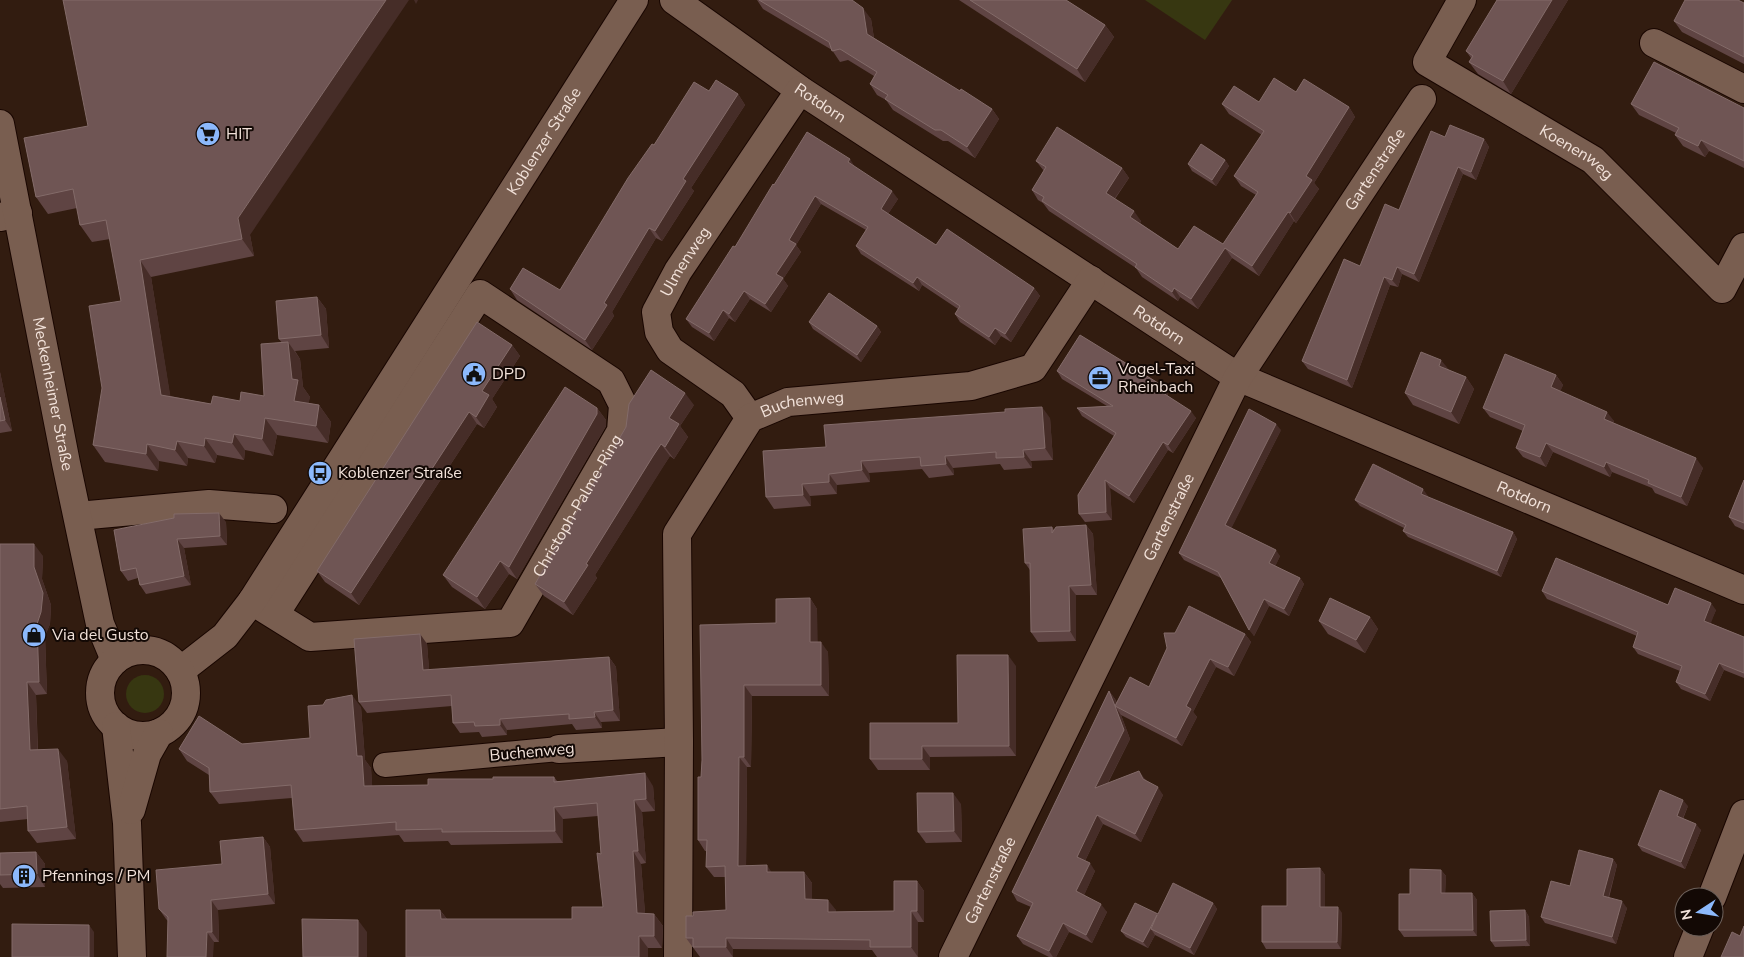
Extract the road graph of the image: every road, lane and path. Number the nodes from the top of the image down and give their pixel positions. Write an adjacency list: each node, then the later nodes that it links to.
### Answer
1 (634, 0): 11 (street, Koblenzer Straße)
2 (674, 0): 6 (street, Rotdorn)
3 (1462, 0): 10 (street, Koenenweg)
4 (1654, 43): 5 (street)
5 (1744, 89)
6 (800, 90): 12 (street, Rotdorn); 15 (street, Ulmenweg)
7 (1422, 99): 14 (street, Gartenstraße)
8 (0, 124): 9 (street, Meckenheimer Straße)
9 (9, 215): 17 (street, Meckenheimer Straße)
10 (1744, 247)
11 (456, 279): 13 (street); 19 (street, Koblenzer Straße)
12 (1091, 280): 14 (street, Rotdorn); 15 (street, Buchenweg)
13 (480, 294): 19 (street); 19 (street, Christoph-Palme-Ring)
14 (1238, 377): 18 (street, Rotdorn); 33 (street, Gartenstraße)
15 (750, 418): 24 (street, Buchenweg)
16 (273, 509): 17 (street)
17 (78, 516): 20 (street, Meckenheimer Straße)
18 (1744, 590)
19 (263, 608): 21 (street, Koblenzer Straße)
20 (115, 660): 21 (street); 22 (street)
21 (180, 671): 23 (street)
22 (116, 726): 23 (street); 28 (street)
23 (159, 733): 28 (street)
24 (679, 742): 25 (street, Buchenweg); 32 (street, Buchenweg)
25 (559, 749): 26 (street, Buchenweg)
26 (386, 765)
27 (1744, 814): 29 (street)
28 (128, 823): 31 (street)
29 (1716, 887)
30 (1696, 937): 34 (street)
31 (132, 957)
32 (678, 957)
33 (953, 957)
34 (1688, 957)

